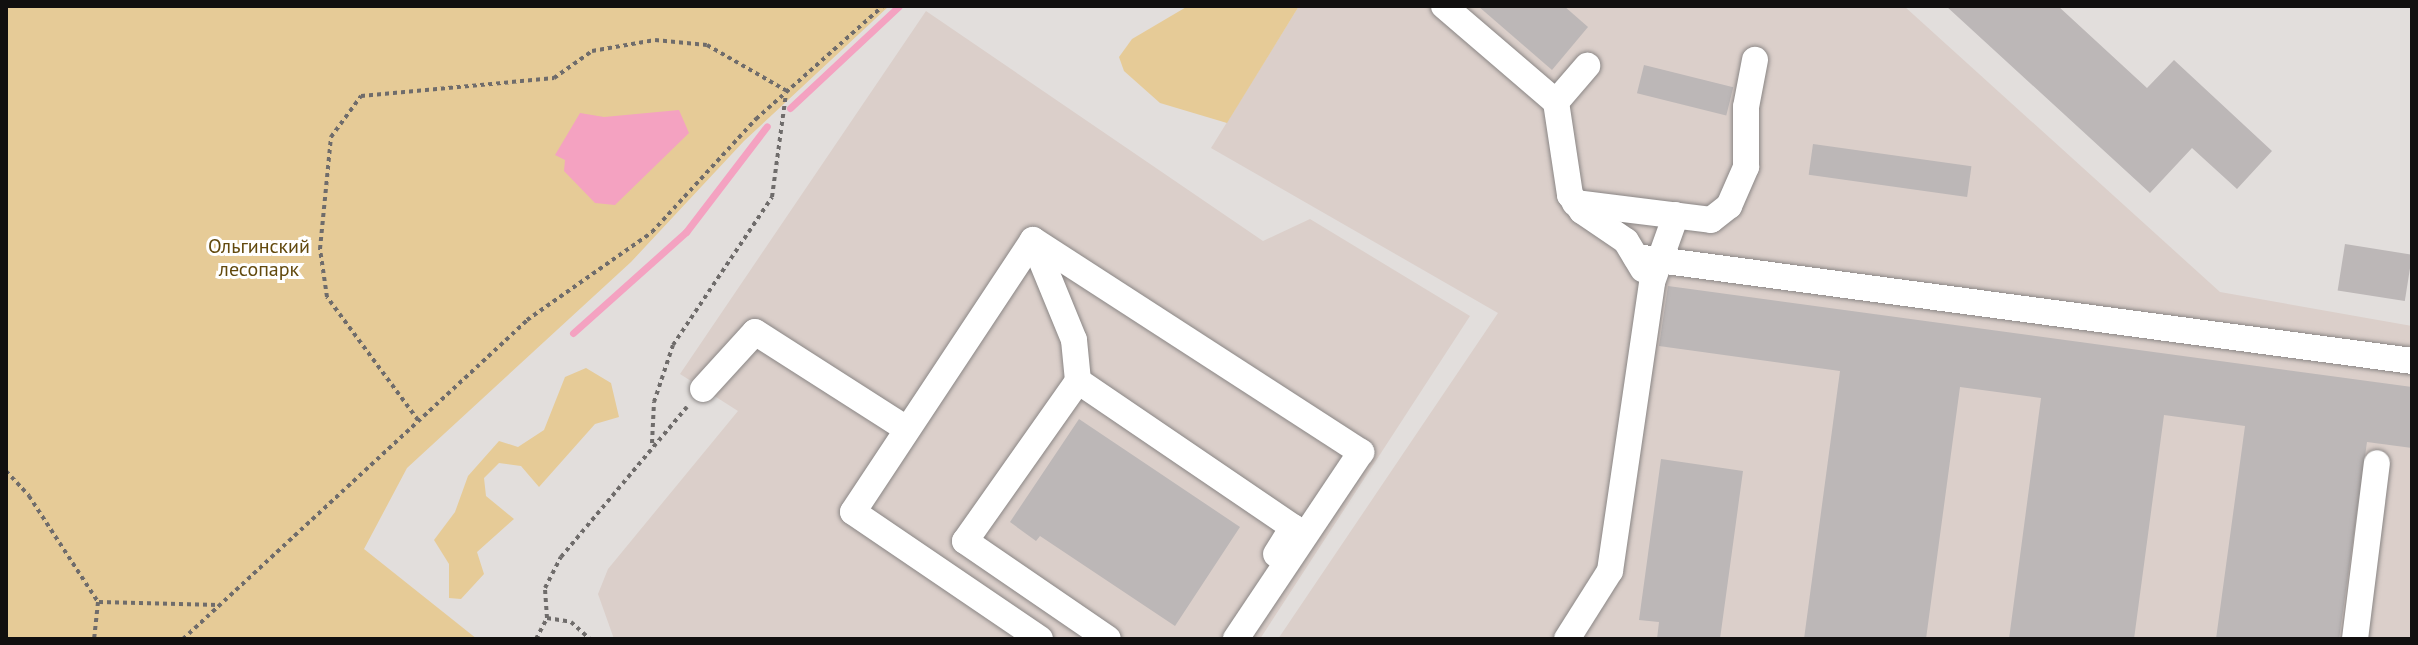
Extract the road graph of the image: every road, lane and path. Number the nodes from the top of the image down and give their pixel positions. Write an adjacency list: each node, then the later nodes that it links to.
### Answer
1 (883, 6): 5 (path)
2 (1444, 6): 6 (lane)
3 (1755, 60): 8 (lane)
4 (1587, 66): 6 (lane)
5 (787, 91): 14 (path); 14 (path); 16 (path)
6 (1556, 102): 7 (lane)
7 (1575, 203): 8 (lane); 10 (lane)
8 (1676, 215): 10 (lane)
9 (1033, 240): 12 (lane); 15 (lane); 29 (lane)
10 (1649, 266): 11 (lane); 30 (lane)
11 (2412, 361)
12 (1078, 381): 27 (lane); 28 (lane)
13 (696, 396): 15 (lane); 16 (path)
14 (418, 420): 20 (path)
15 (905, 428): 26 (lane)
16 (652, 443): 21 (path)
17 (2377, 463): 31 (lane)
18 (6, 471): 19 (path)
19 (98, 602): 20 (path); 22 (path)
20 (221, 605): 23 (path)
21 (547, 618): 24 (path); 25 (path)
22 (94, 639)
23 (183, 639)
24 (536, 639)
25 (590, 639)
26 (1040, 639)
27 (1108, 639)
28 (1222, 639)
29 (1236, 639)
30 (1567, 639)
31 (2355, 639)

